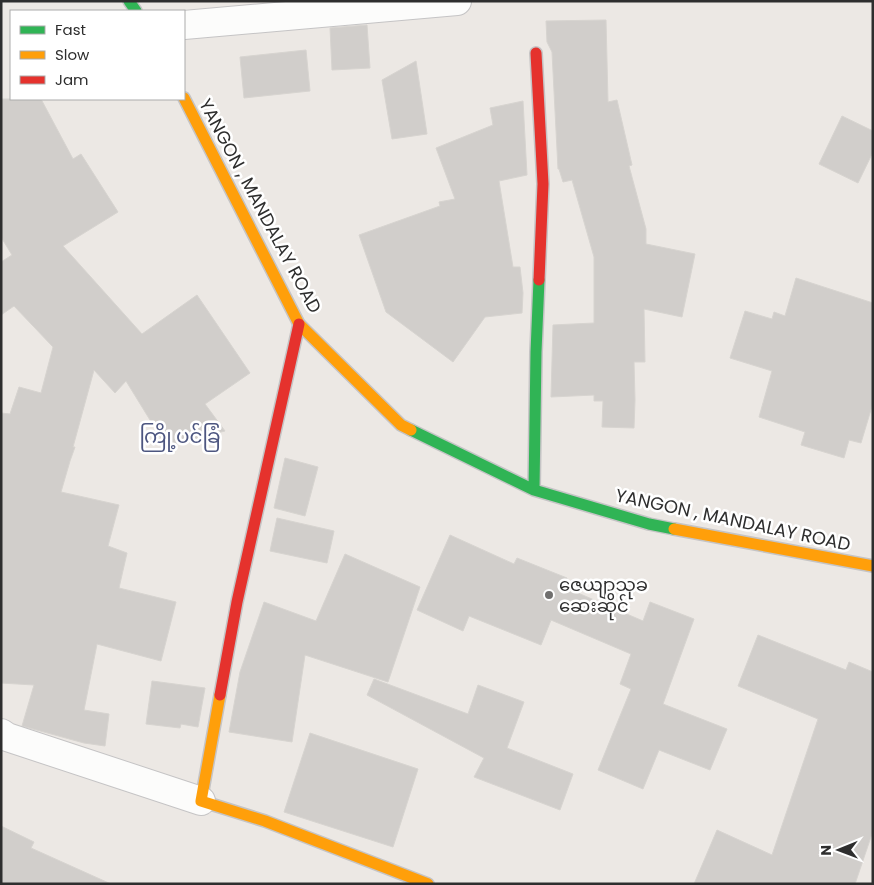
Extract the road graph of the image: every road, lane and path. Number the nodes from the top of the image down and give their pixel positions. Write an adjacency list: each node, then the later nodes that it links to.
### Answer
1 (457, 1): 2 (street)
2 (185, 25)
3 (536, 52): 6 (main road)
4 (185, 100): 5 (main road, YANGON , MANDALAY ROAD)
5 (299, 324): 6 (main road, YANGON , MANDALAY ROAD); 9 (main road)
6 (534, 490): 7 (main road, YANGON , MANDALAY ROAD)
7 (873, 566)
8 (3, 736): 9 (street)
9 (202, 802): 10 (main road)
10 (428, 884)

